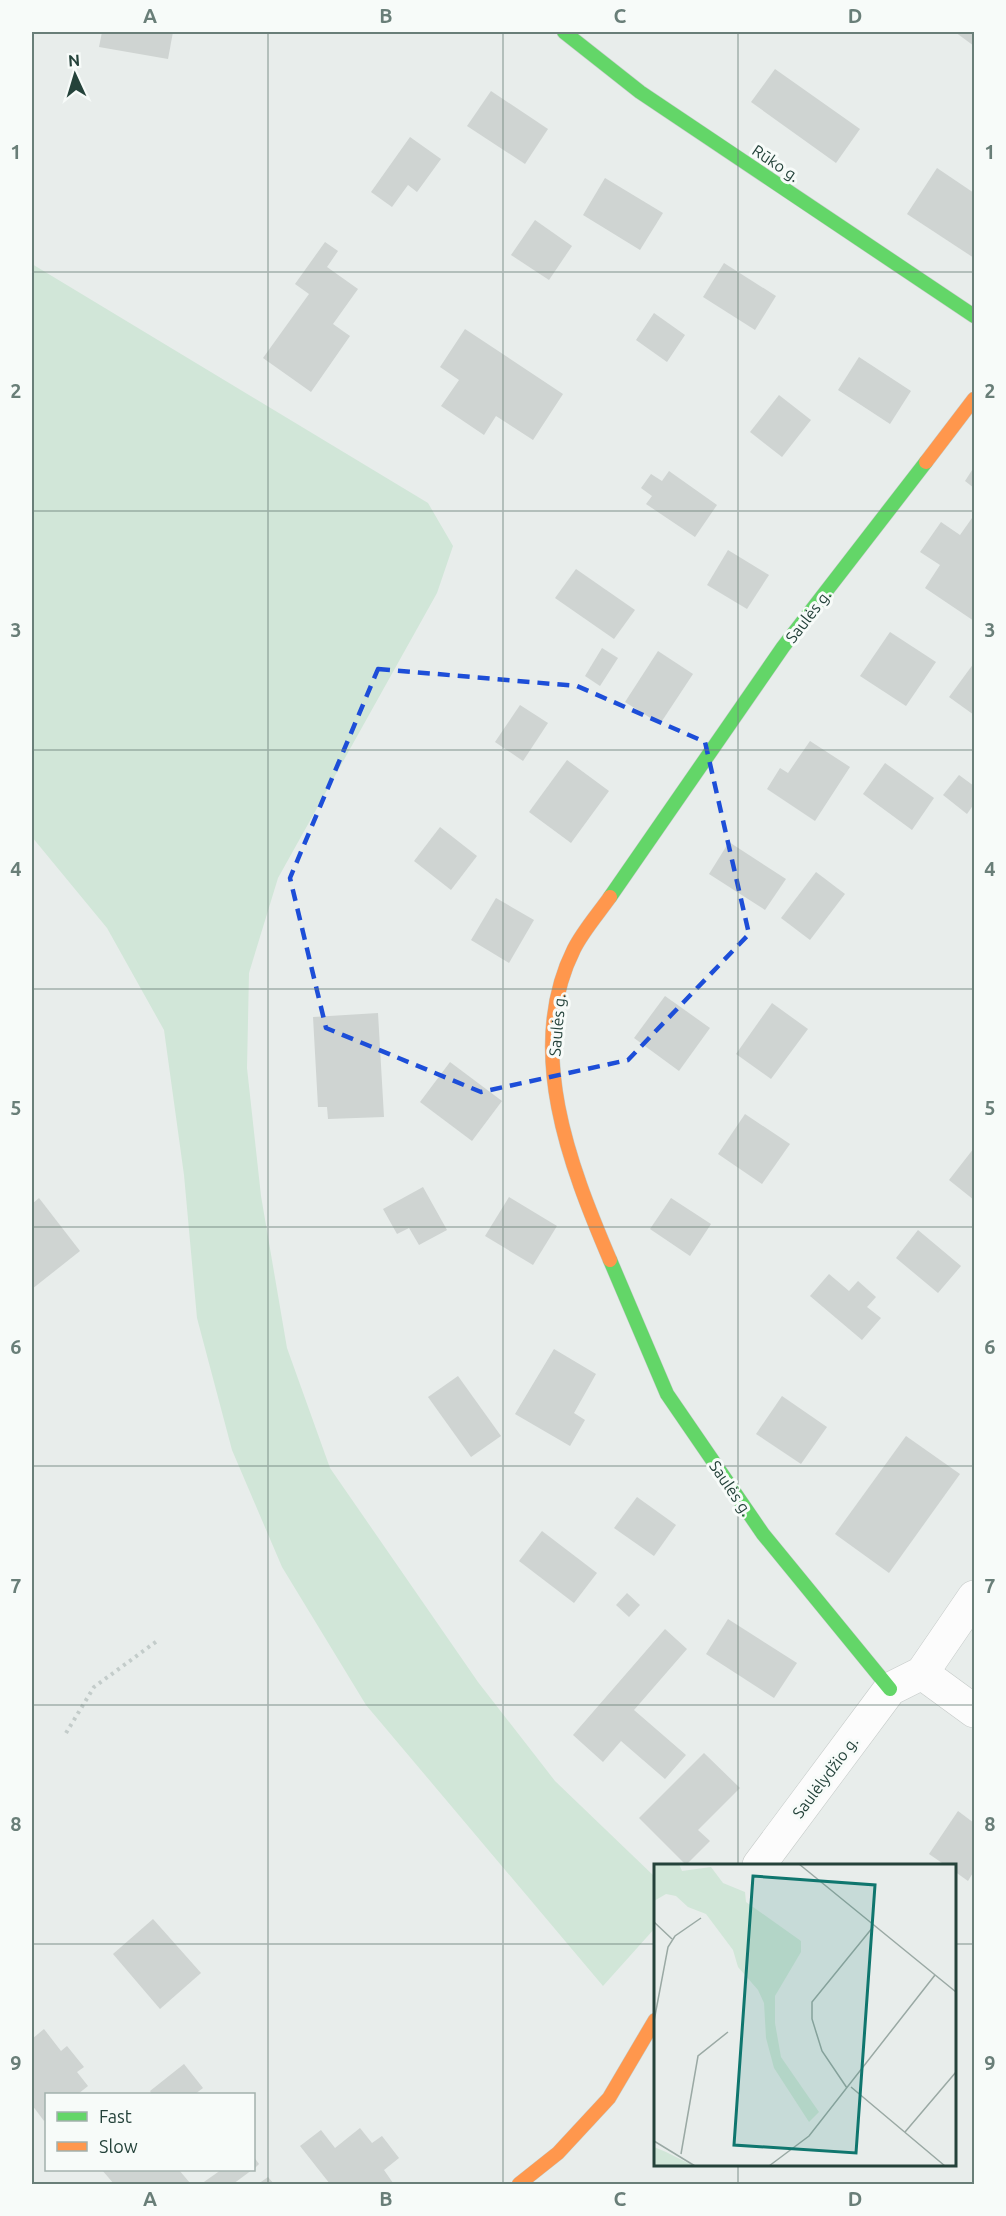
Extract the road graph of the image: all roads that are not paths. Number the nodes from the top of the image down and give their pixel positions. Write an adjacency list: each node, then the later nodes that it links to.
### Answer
1 (564, 32): 2 (street, Rūko g.)
2 (975, 316)
3 (975, 399): 6 (street, Saulės g.)
4 (975, 1597): 5 (street)
5 (922, 1673): 6 (street); 7 (street)
6 (890, 1689): 8 (street, Saulėlydžio g.)
7 (975, 1711)
8 (760, 1864)
9 (654, 2022): 10 (street)
10 (519, 2184)

